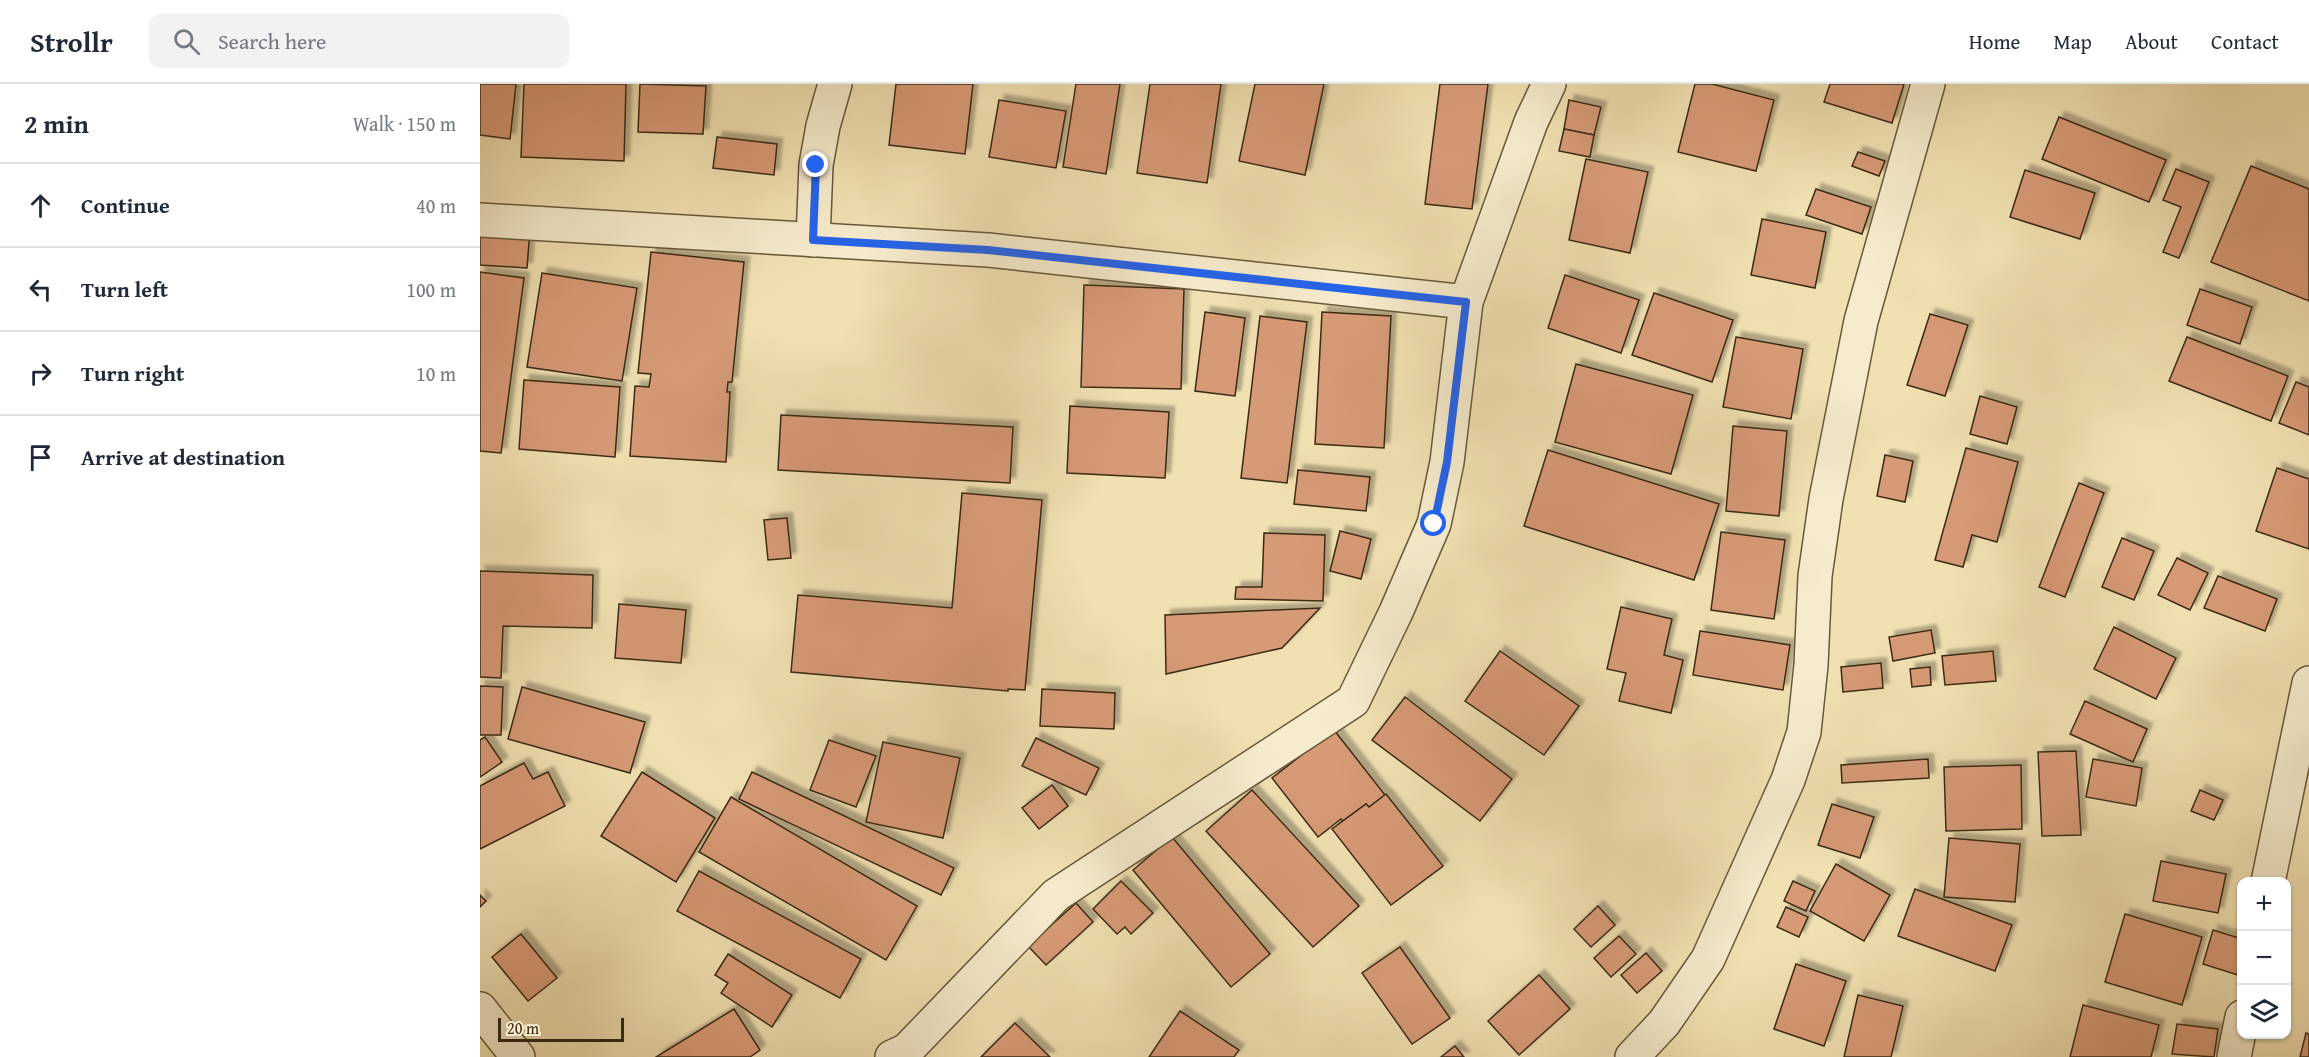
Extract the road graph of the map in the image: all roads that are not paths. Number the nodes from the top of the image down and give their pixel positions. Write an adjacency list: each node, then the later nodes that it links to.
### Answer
1 (835, 84): 5 (street)
2 (1549, 84): 6 (street)
3 (1928, 84): 13 (street)
4 (480, 220): 5 (street)
5 (813, 240): 6 (street)
6 (1466, 302): 11 (street)
7 (2309, 683): 8 (street)
8 (2269, 877)
9 (480, 1009): 12 (street)
10 (2237, 1039): 14 (street)
11 (904, 1055)
12 (518, 1057)
13 (1632, 1057)
14 (2234, 1057)

